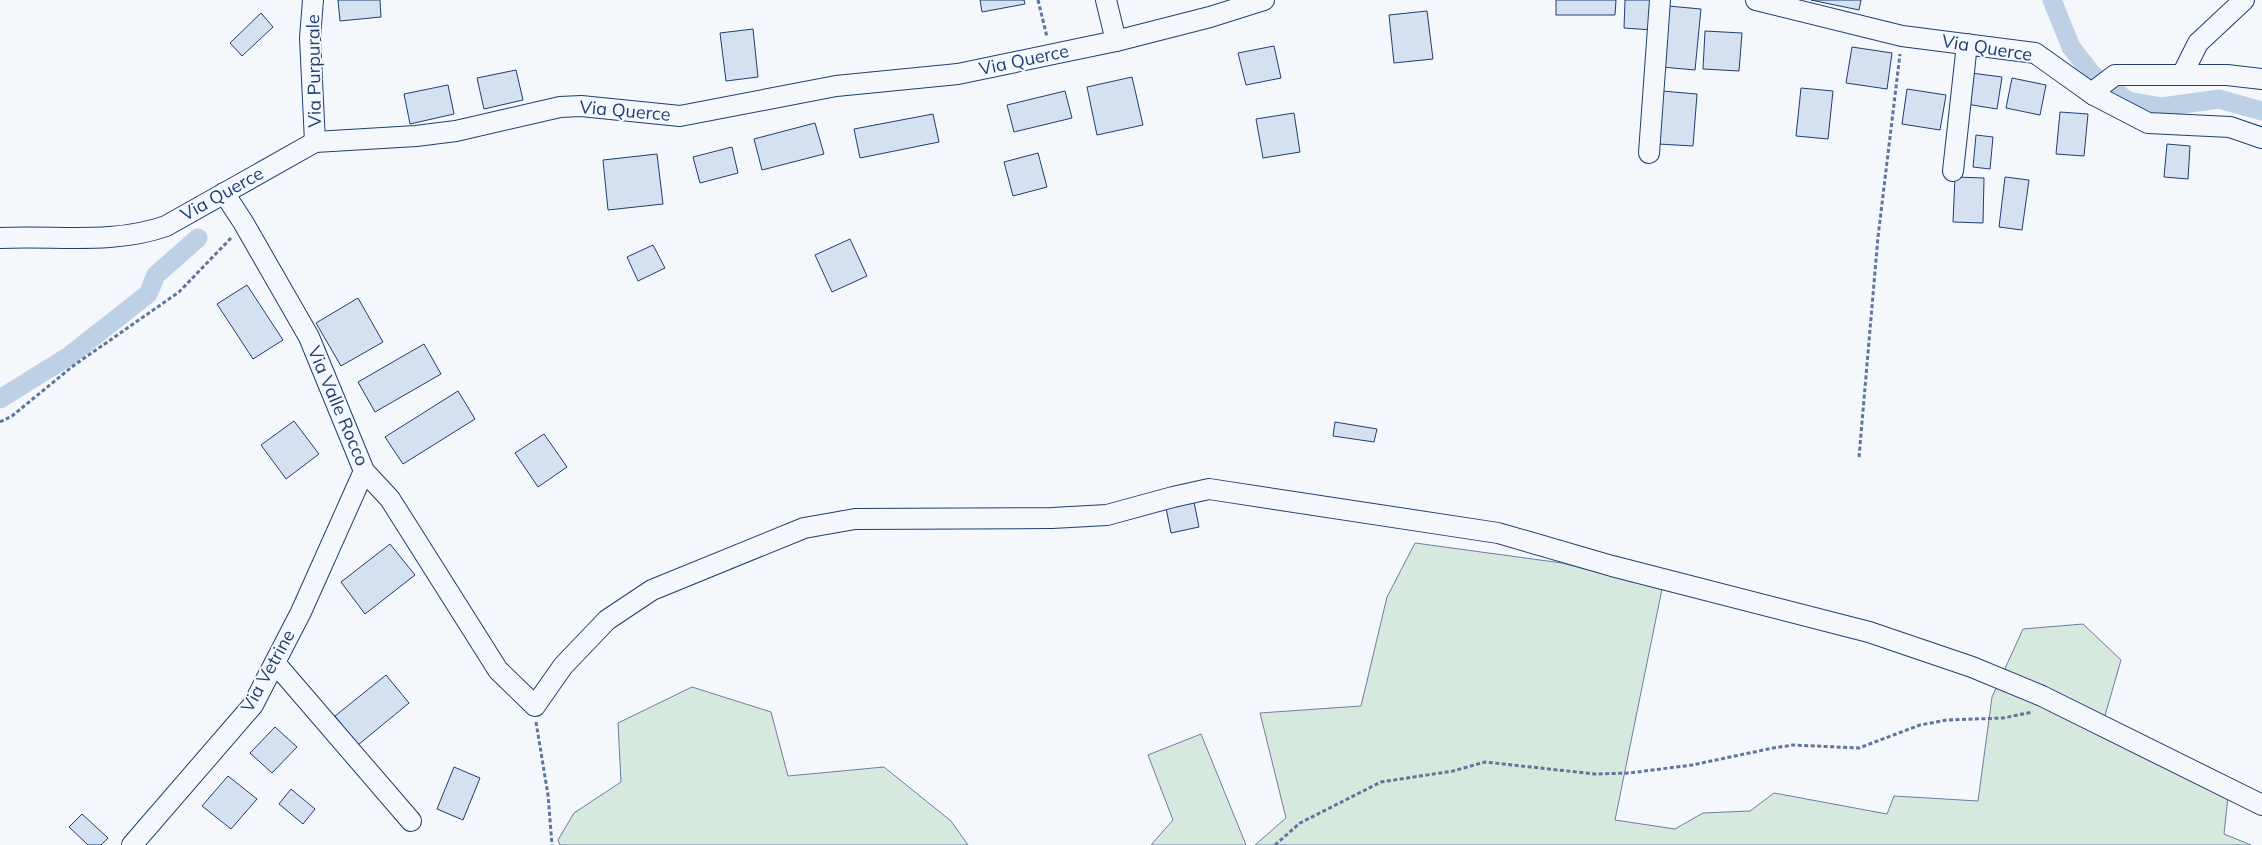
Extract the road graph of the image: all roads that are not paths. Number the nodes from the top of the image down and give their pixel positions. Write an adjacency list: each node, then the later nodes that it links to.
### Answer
1 (314, 0): 13 (street, Via Purpurale)
2 (1106, 0): 7 (street)
3 (1264, 0): 7 (street, Via Querce)
4 (1660, 0): 14 (street)
5 (1756, 0): 8 (street, Via Querce)
6 (2244, 0): 9 (street)
7 (1116, 41): 13 (street, Via Querce)
8 (1967, 44): 11 (street, Via Querce); 15 (street)
9 (2182, 75): 10 (street); 11 (street)
10 (2262, 79)
11 (2096, 91): 12 (street, Via Querce)
12 (2262, 138)
13 (315, 142): 16 (street, Via Querce)
14 (1649, 153)
15 (1953, 171)
16 (224, 193): 17 (street, Via Querce); 18 (street, Via Valle Rocco)
17 (0, 238)
18 (364, 471): 19 (street, Via Vetrine); 20 (street, Via Valle Rocco)
19 (275, 663): 21 (street); 22 (street, Via Vetrine)
20 (2262, 805)
21 (411, 822)
22 (132, 845)

